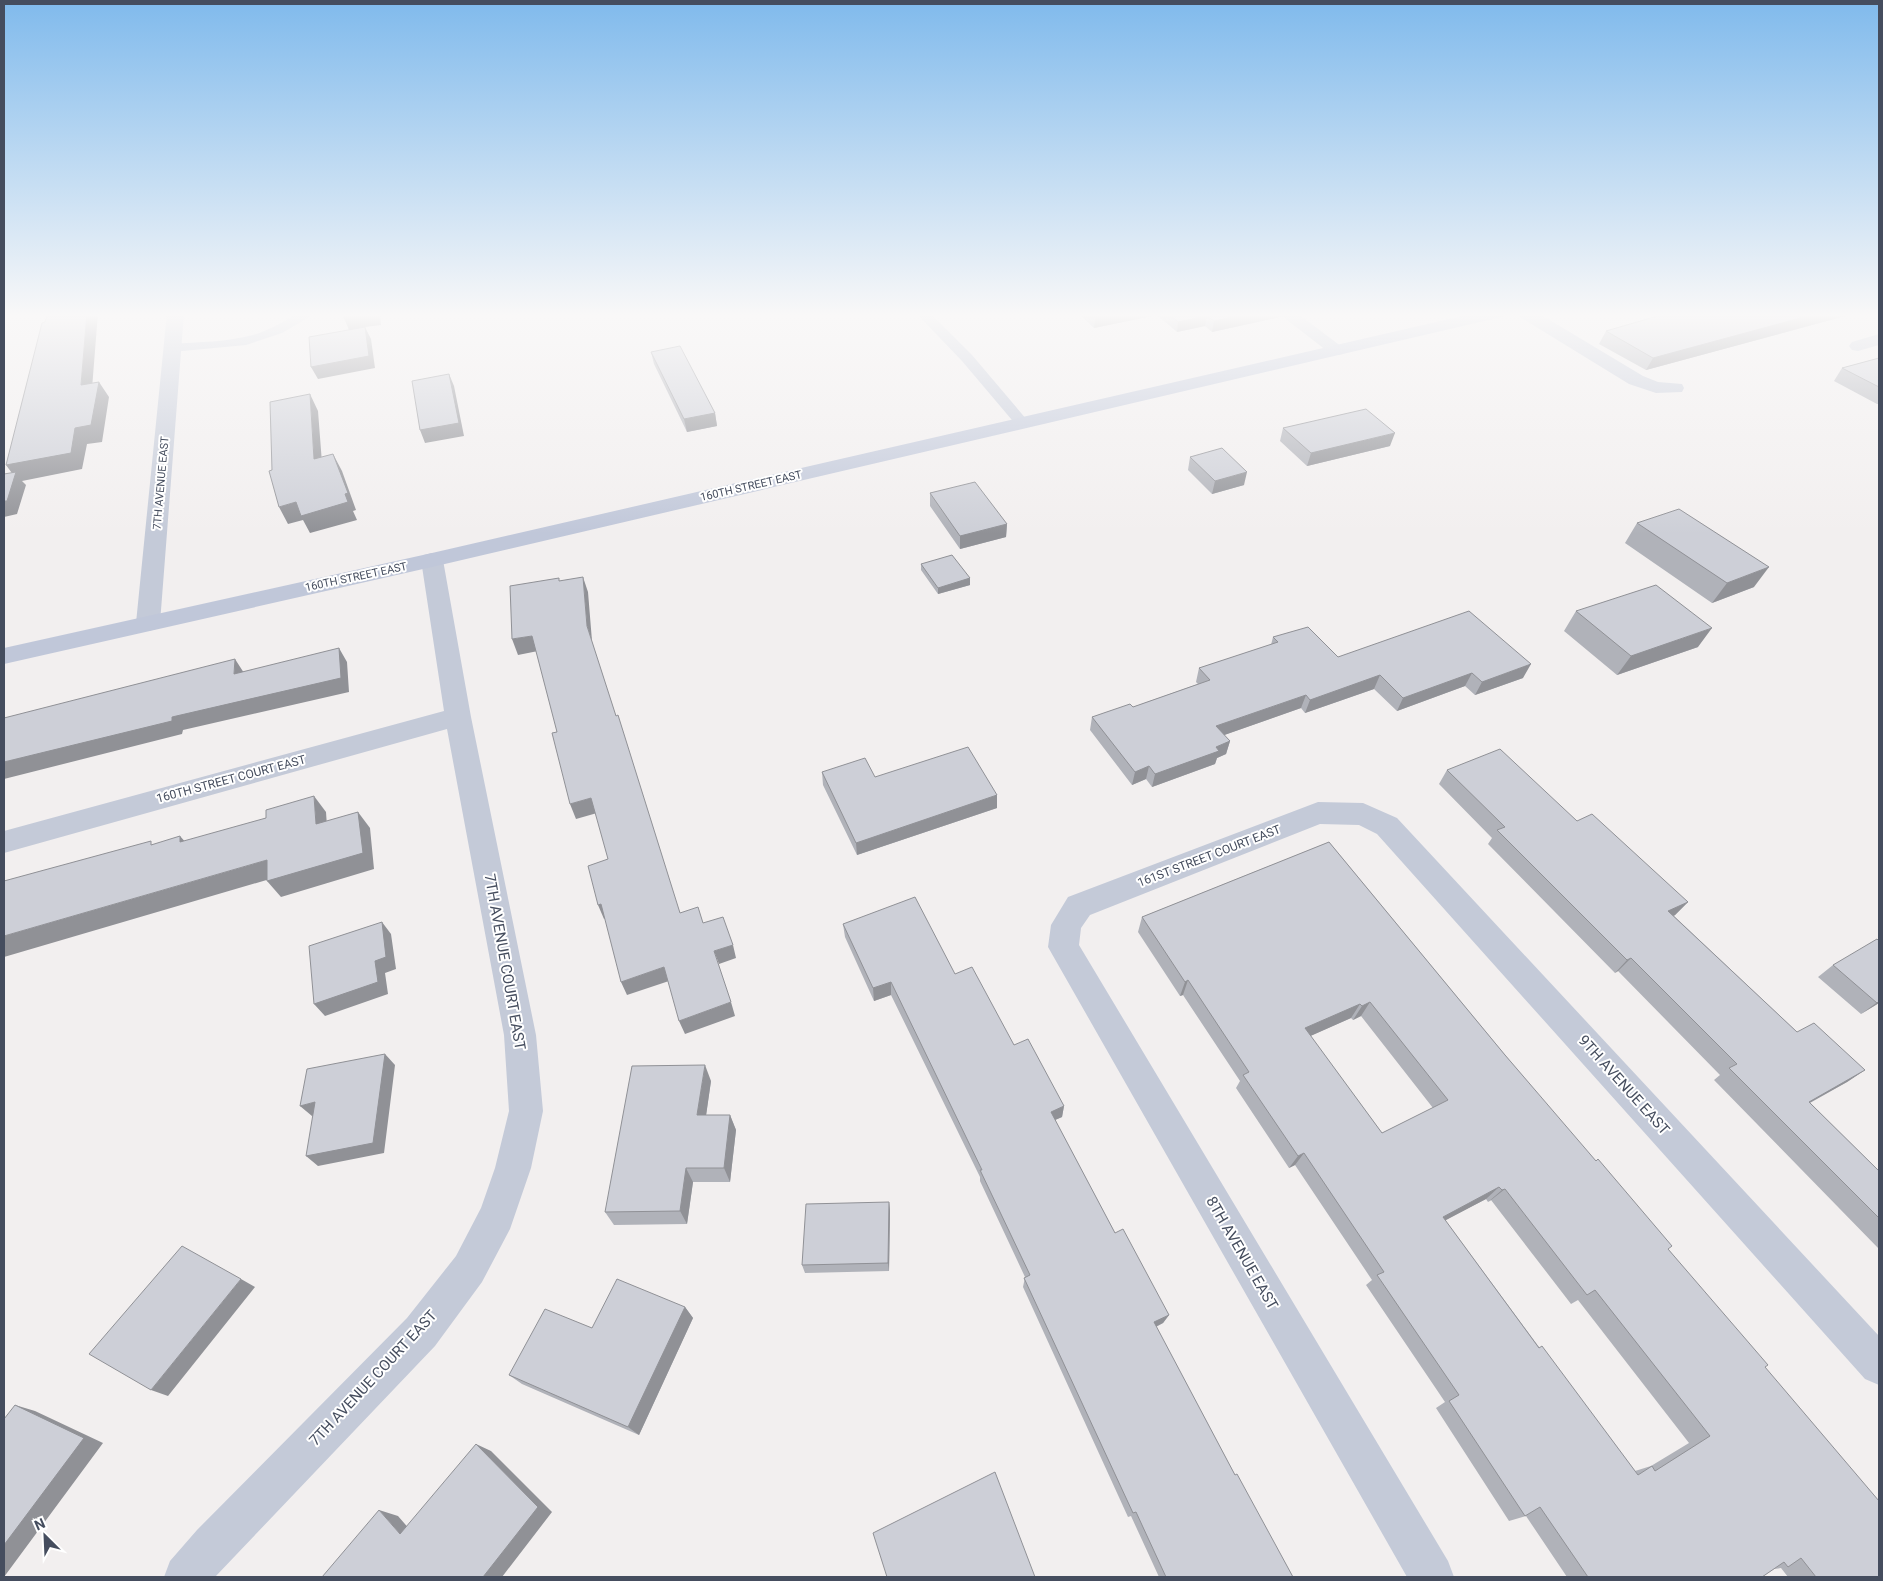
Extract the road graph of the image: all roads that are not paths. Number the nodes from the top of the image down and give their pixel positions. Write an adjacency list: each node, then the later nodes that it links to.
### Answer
1 (169, 387): 8 (street, 7TH AVENUE EAST)
2 (991, 387): 6 (lane)
3 (1178, 387): 6 (street, 160TH STREET EAST)
4 (1655, 387): 5 (street)
5 (1675, 388)
6 (1022, 423): 7 (street, 160TH STREET EAST)
7 (432, 560): 8 (street, 160TH STREET EAST); 10 (street, 7TH AVENUE COURT EAST)
8 (148, 623): 9 (street, 160TH STREET EAST)
9 (4, 656)
10 (458, 717): 12 (street, 160TH STREET COURT EAST); 15 (street, 7TH AVENUE COURT EAST)
11 (1363, 814): 13 (street, 161ST STREET COURT EAST); 14 (street, 9TH AVENUE EAST)
12 (4, 842)
13 (1066, 925): 16 (street, 8TH AVENUE EAST)
14 (1879, 1364)
15 (186, 1577)
16 (1432, 1577)

